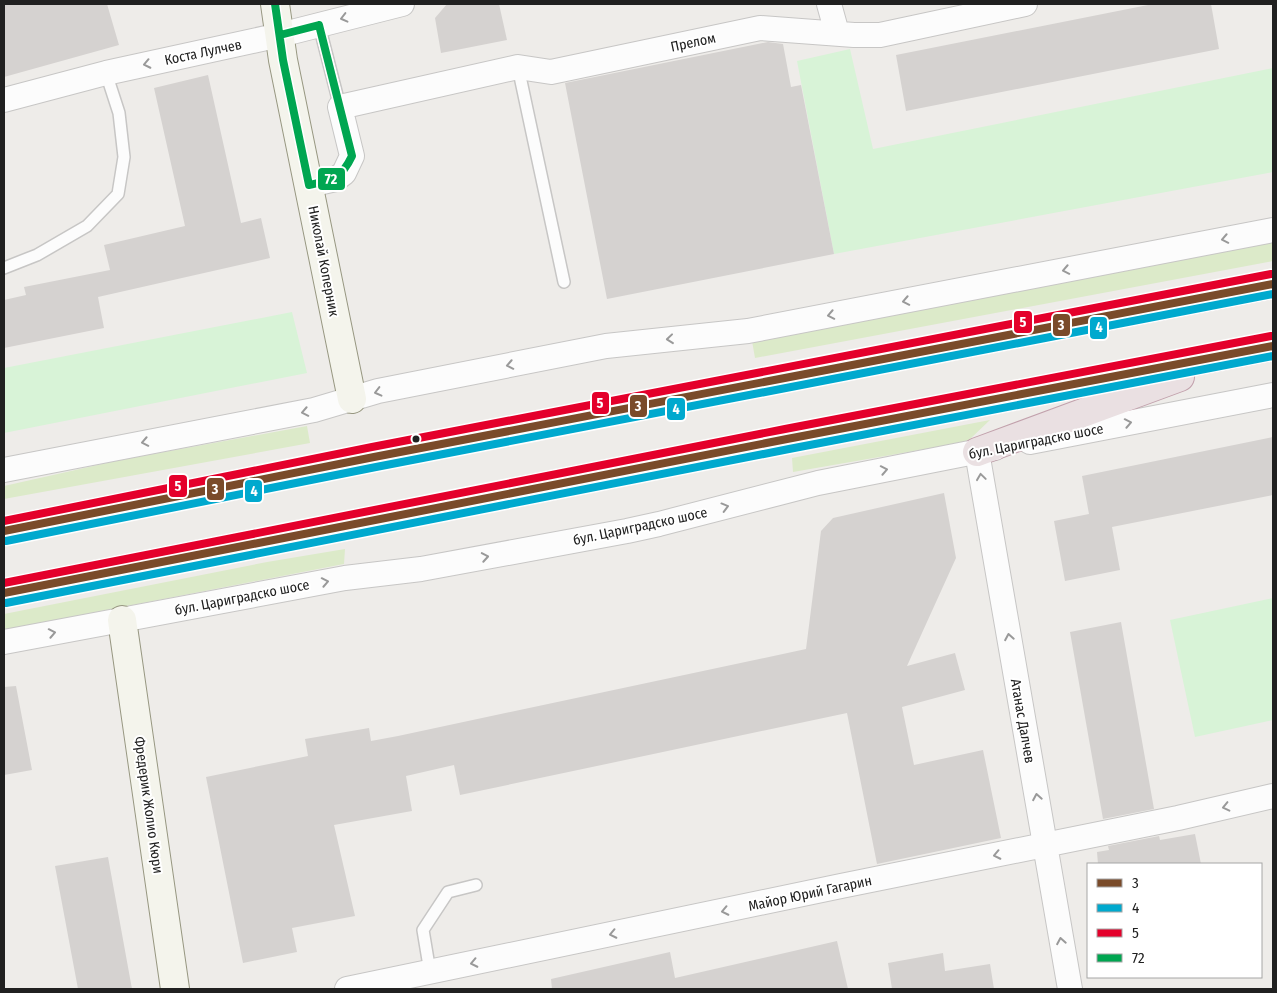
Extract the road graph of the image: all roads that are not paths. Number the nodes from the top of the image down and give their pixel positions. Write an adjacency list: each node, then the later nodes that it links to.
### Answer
1 (275, 4): 7 (street, Николай Коперник)
2 (402, 4): 5 (street, Коста Лулчев, one-way to 5)
3 (829, 4): 6 (street)
4 (1025, 4): 6 (street, Прелом)
5 (319, 24): 7 (street, Коста Лулчев); 11 (lane)
6 (837, 33): 8 (street, Прелом)
7 (280, 35): 9 (street, Коста Лулчев, one-way to 9); 12 (street, Николай Коперник)
8 (518, 67): 11 (street); 15 (lane)
9 (106, 73): 10 (street, Коста Лулчев); 14 (lane)
10 (4, 100)
11 (340, 107): 12 (street)
12 (309, 185): 19 (street, Николай Коперник)
13 (1273, 230): 19 (street, one-way to 19)
14 (4, 268)
15 (564, 282)
16 (1273, 284): 22 (highway)
17 (1265, 348): 20 (highway); 23 (highway)
18 (1273, 395): 20 (street, бул. Цариградско шосе, one-way to 18)
19 (352, 399): 21 (street, one-way to 21)
20 (977, 452): 24 (street, бул. Цариградско шосе, one-way to 20); 27 (street, Атанас Далчев, one-way to 20)
21 (4, 470)
22 (4, 531)
23 (4, 593)
24 (122, 620): 25 (street, бул. Цариградско шосе, one-way to 24); 30 (street, Фредерик Жолио Кюри)
25 (4, 642)
26 (1273, 796): 27 (street, Майор Юрий Гагарин, one-way to 27)
27 (1045, 845): 29 (street, Майор Юрий Гагарин, one-way to 29); 32 (street, Атанас Далчев, one-way to 27)
28 (476, 885): 29 (lane)
29 (430, 972): 31 (street, Майор Юрий Гагарин)
30 (175, 989)
31 (347, 989)
32 (1070, 989)

